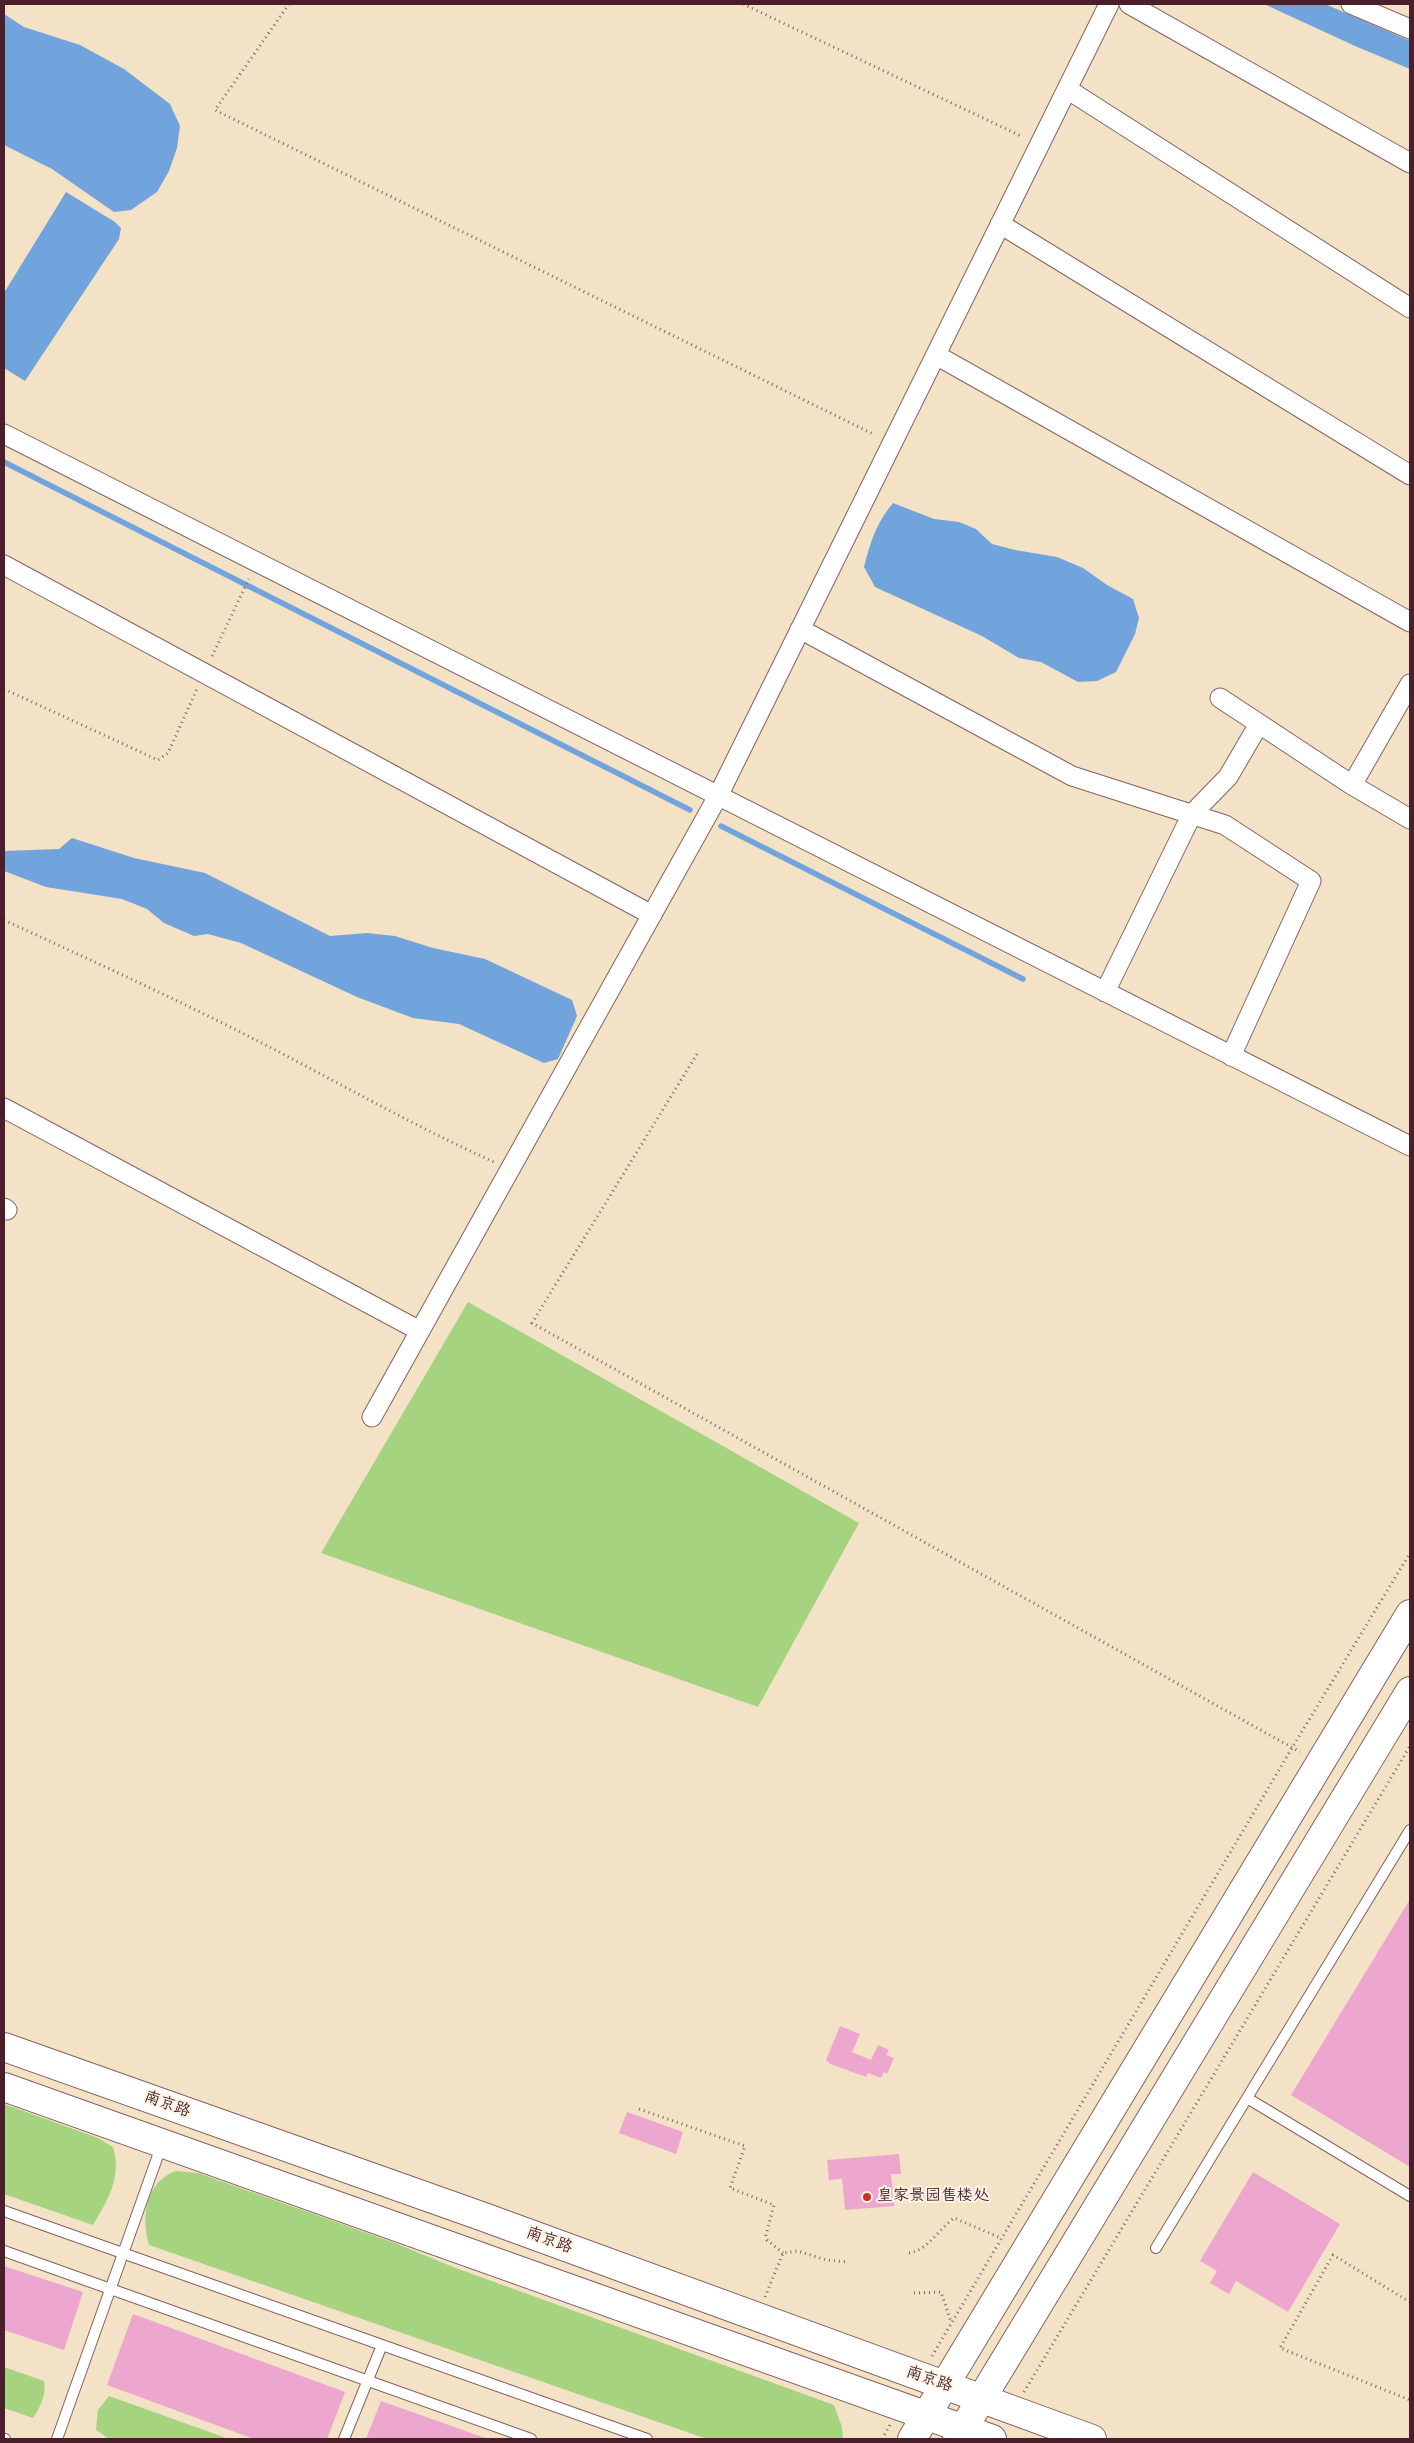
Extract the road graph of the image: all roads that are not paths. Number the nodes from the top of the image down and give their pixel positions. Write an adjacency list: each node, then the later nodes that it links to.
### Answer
1 (1108, 4): 5 (street)
2 (1129, 4): 6 (street)
3 (1351, 4): 4 (street)
4 (1410, 29)
5 (1066, 89): 7 (street); 8 (street)
6 (1410, 163)
7 (1000, 224): 9 (street); 11 (street)
8 (1410, 308)
9 (936, 354): 13 (street); 14 (street)
10 (5, 438): 19 (street)
11 (1410, 475)
12 (4, 565): 22 (street)
13 (1410, 622)
14 (800, 629): 19 (street); 20 (street)
15 (1410, 684): 18 (street)
16 (1220, 698): 17 (street)
17 (1260, 724): 18 (street); 20 (street)
18 (1352, 785): 21 (street)
19 (718, 796): 22 (street); 23 (street)
20 (1192, 814): 23 (street); 24 (street)
21 (1410, 819)
22 (652, 915): 27 (street)
23 (1105, 992): 24 (street)
24 (1231, 1056): 26 (street)
25 (4, 1108): 27 (street)
26 (1410, 1146)
27 (420, 1331): 28 (street)
28 (372, 1417)
29 (1410, 1614): 44 (main road)
30 (1410, 1691): 45 (main road)
31 (1410, 1830): 34 (lane)
32 (4, 2047): 44 (main road, 南京路)
33 (4, 2087): 35 (main road)
34 (1247, 2098): 36 (lane); 38 (lane)
35 (162, 2144): 40 (lane); 46 (main road)
36 (1410, 2196)
37 (4, 2211): 40 (lane)
38 (1156, 2248)
39 (4, 2251): 41 (lane)
40 (123, 2254): 41 (lane); 42 (lane)
41 (110, 2289): 43 (lane); 48 (lane)
42 (382, 2345): 43 (lane); 51 (lane)
43 (368, 2381): 49 (lane); 50 (lane)
44 (946, 2386): 45 (main road, 南京路); 46 (main road)
45 (982, 2399): 47 (main road); 54 (main road, 南京路)
46 (914, 2411): 47 (main road); 52 (main road)
47 (960, 2434): 53 (main road)
48 (56, 2439)
49 (344, 2439)
50 (531, 2439)
51 (647, 2439)
52 (912, 2439)
53 (992, 2439)
54 (1092, 2439)

